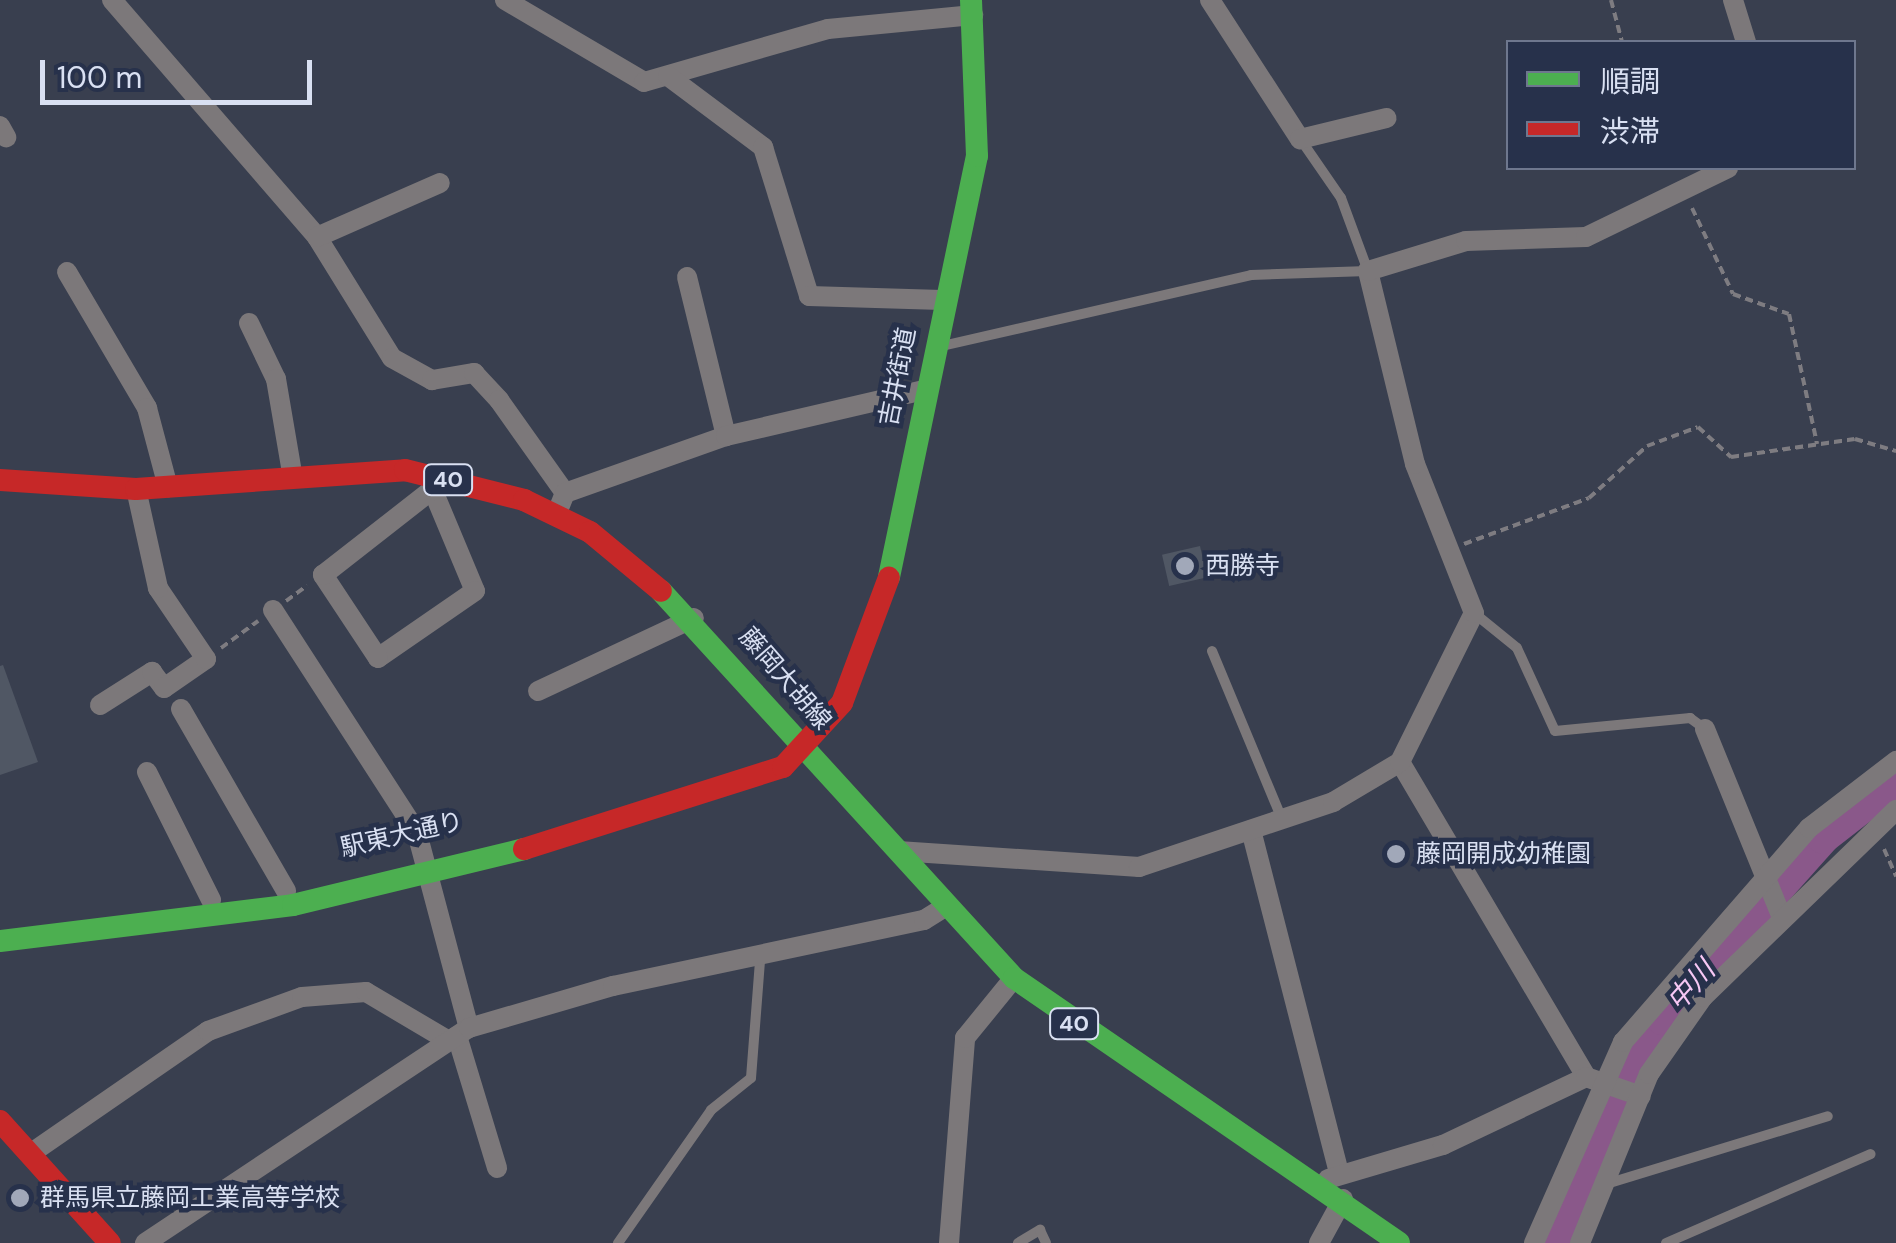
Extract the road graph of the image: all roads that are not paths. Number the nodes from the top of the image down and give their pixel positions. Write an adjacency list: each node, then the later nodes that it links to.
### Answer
1 (112, 0): 12 (street)
2 (505, 0): 7 (street)
3 (1733, 0): 6 (street)
4 (1218, 2): 9 (street)
5 (972, 7): 7 (street); 16 (main road, 吉井街道)
6 (1745, 40)
7 (668, 76): 16 (street)
8 (1387, 118): 9 (street)
9 (1300, 139): 13 (lane)
10 (1724, 170): 13 (street)
11 (440, 182): 12 (street)
12 (318, 237): 26 (street)
13 (1368, 271): 18 (lane); 28 (street)
14 (67, 272): 24 (street)
15 (687, 278): 20 (street)
16 (942, 300): 18 (main road, 吉井街道)
17 (249, 323): 21 (street)
18 (931, 348): 19 (main road, 吉井街道)
19 (923, 390): 20 (street); 35 (main road, 吉井街道)
20 (726, 436): 26 (street)
21 (292, 474): 23 (main road, 藤岡大胡線 / 40); 24 (main road, 藤岡大胡線 / 40)
22 (0, 480): 25 (main road, 藤岡大胡線 / 40)
23 (440, 486): 23 (street); 26 (main road, 藤岡大胡線 / 40)
24 (168, 487): 25 (main road, 藤岡大胡線 / 40)
25 (136, 489): 32 (street)
26 (561, 504): 29 (main road, 藤岡大胡線 / 40)
27 (273, 610): 43 (street)
28 (1474, 613): 34 (lane); 36 (street)
29 (694, 618): 31 (street); 35 (main road, 藤岡大胡線 / 40)
30 (1212, 651): 40 (lane)
31 (538, 691)
32 (100, 705)
33 (181, 709): 45 (street)
34 (1705, 729): 44 (street)
35 (802, 741): 42 (main road, 藤岡大胡線 / 40); 43 (main road, 吉井街道)
36 (1400, 762): 40 (street); 54 (street)
37 (1896, 762): 44 (street)
38 (147, 772): 46 (street)
39 (1896, 810): 48 (street)
40 (1282, 820): 41 (street)
41 (1251, 830): 42 (street); 61 (street)
42 (898, 851): 47 (main road, 藤岡大胡線 / 40)
43 (425, 865): 45 (main road, 駅東大通り); 50 (main road); 53 (street)
44 (1767, 874): 48 (street); 54 (street)
45 (286, 890): 46 (main road, 駅東大通り)
46 (212, 900): 49 (main road, 駅東大通り)
47 (946, 906): 51 (street); 52 (main road, 藤岡大胡線 / 40)
48 (1780, 913): 55 (street)
49 (0, 926)
50 (0, 942)
51 (760, 960): 53 (street); 66 (lane)
52 (1014, 978): 61 (main road, 藤岡大胡線 / 40); 67 (street)
53 (458, 1035): 58 (street); 60 (street); 65 (street)
54 (1594, 1081): 55 (street); 61 (street); 72 (street)
55 (1641, 1096): 62 (street)
56 (1828, 1116): 62 (lane)
57 (0, 1121): 58 (main road)
58 (30, 1154): 64 (main road)
59 (1870, 1154): 74 (lane)
60 (497, 1168)
61 (1330, 1177): 63 (main road, 藤岡大胡線 / 40)
62 (1603, 1186): 73 (street)
63 (1344, 1199): 70 (street); 71 (main road, 藤岡大胡線 / 40)
64 (110, 1243)
65 (144, 1243)
66 (618, 1243)
67 (949, 1243)
68 (1018, 1243): 69 (lane)
69 (1046, 1243)
70 (1319, 1243)
71 (1399, 1243)
72 (1534, 1243)
73 (1580, 1243)
74 (1666, 1243)

